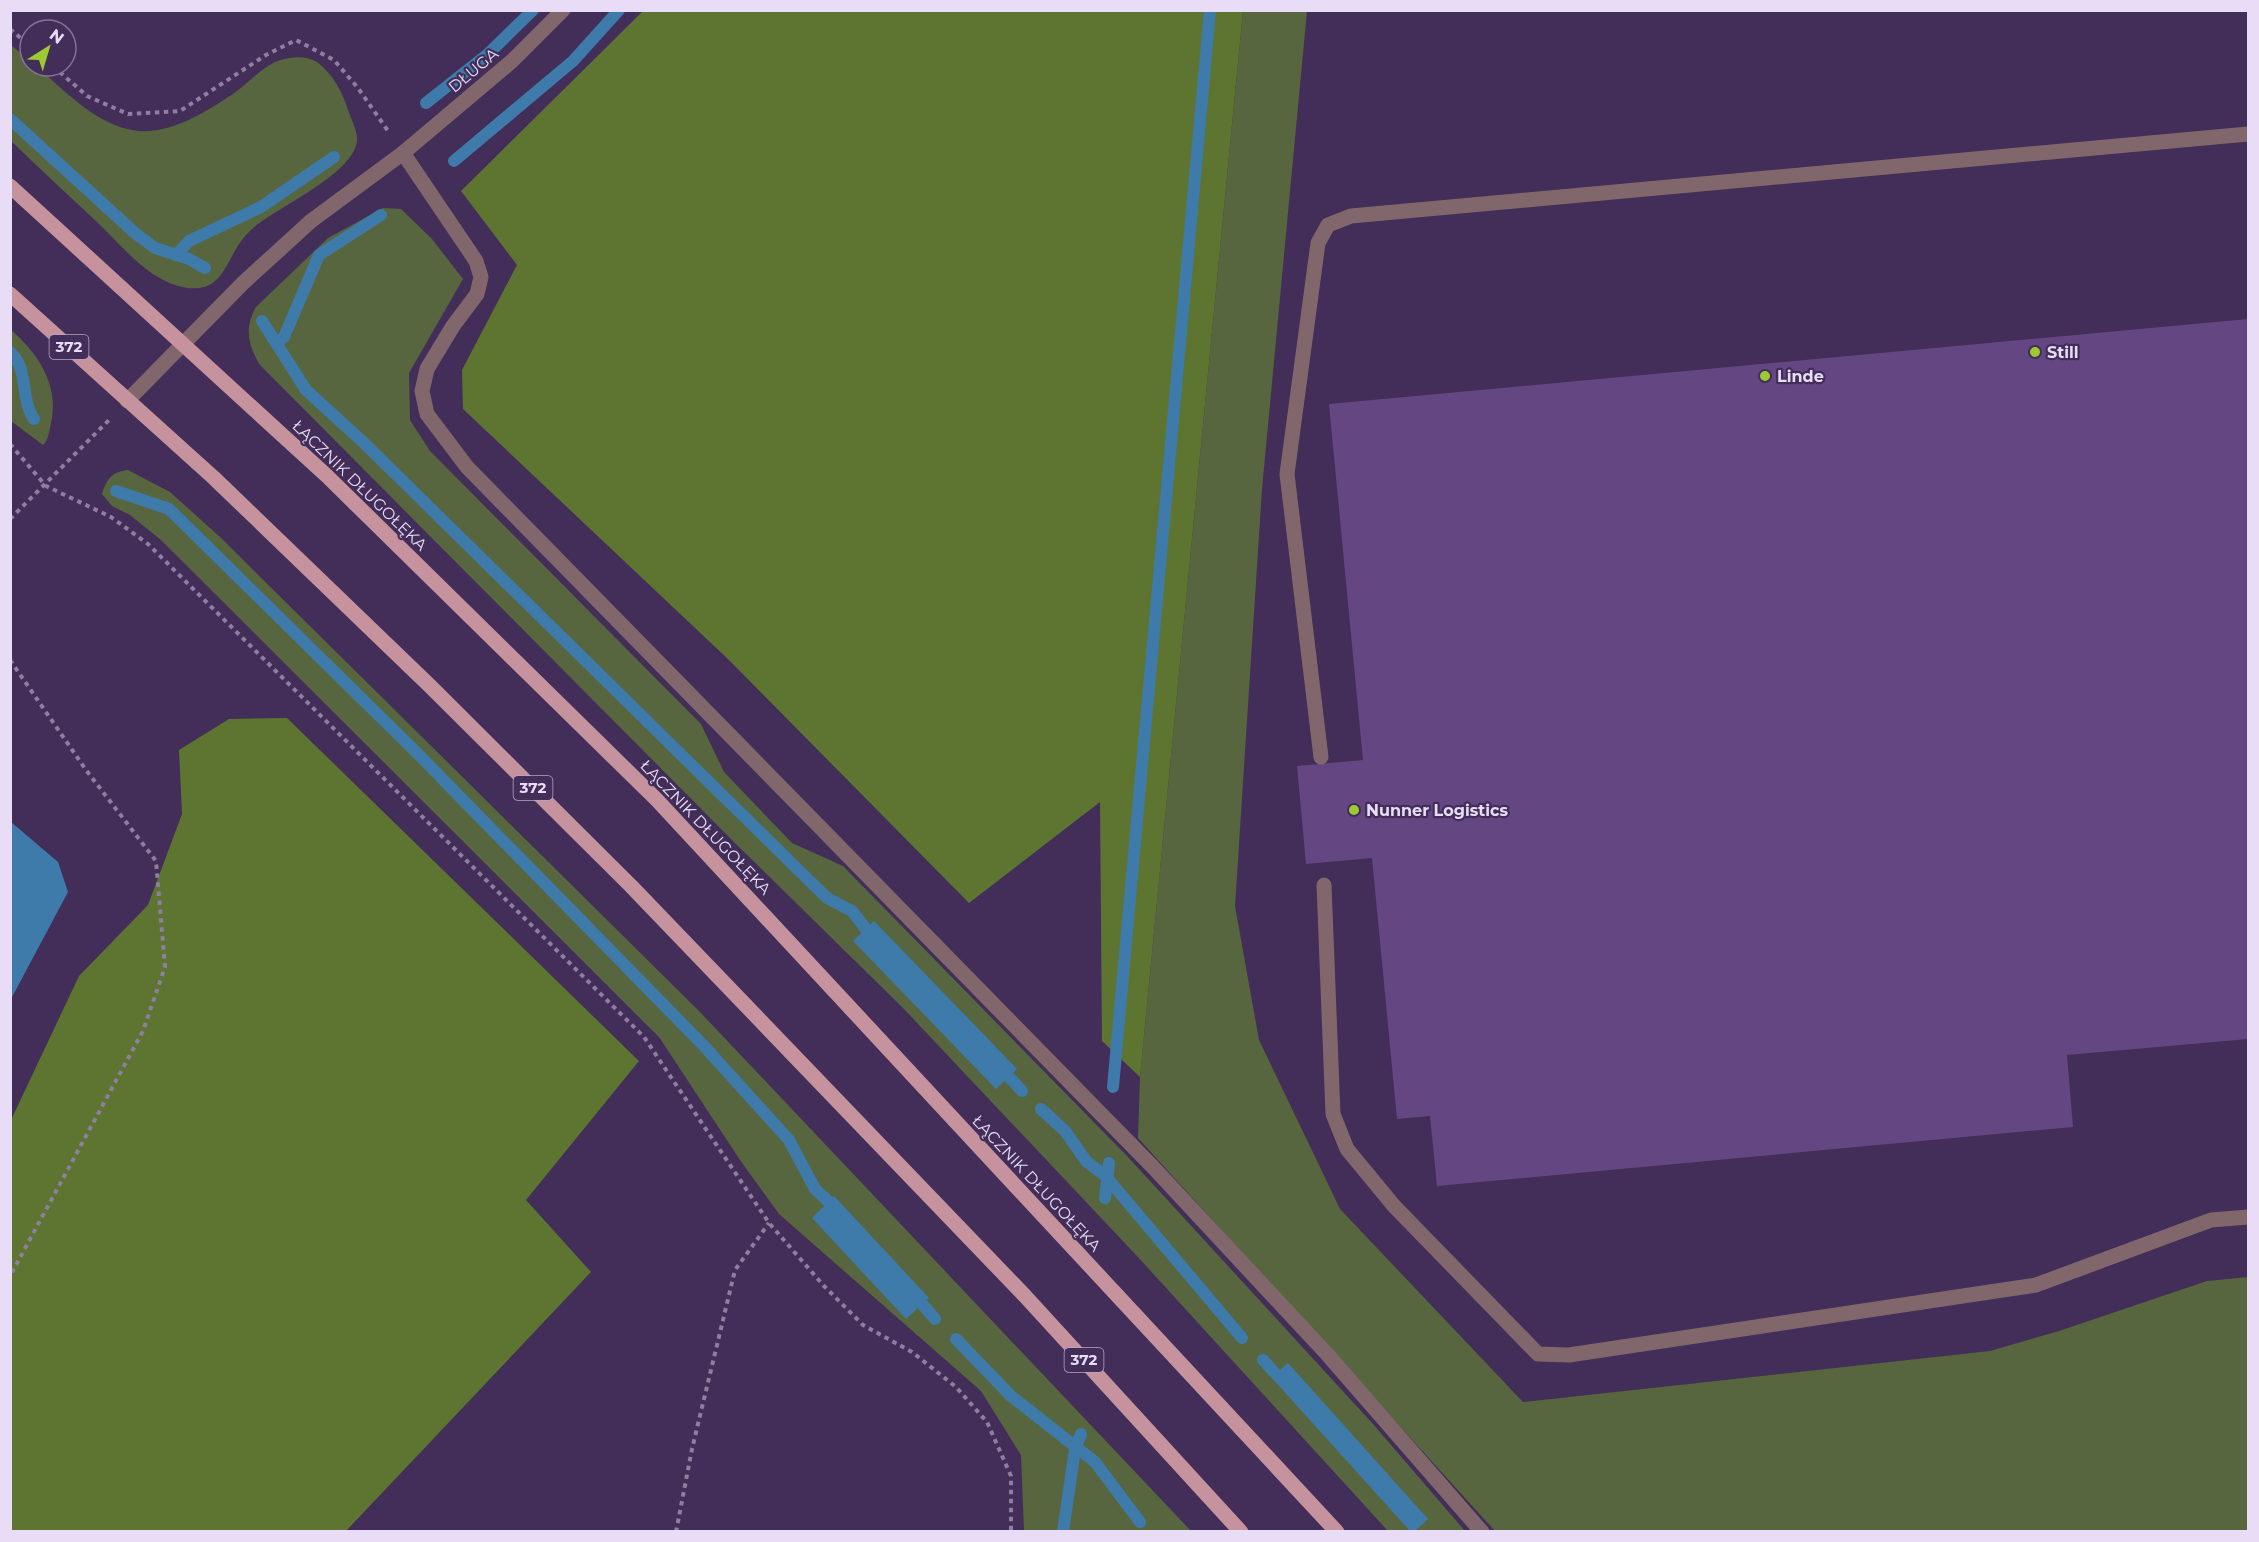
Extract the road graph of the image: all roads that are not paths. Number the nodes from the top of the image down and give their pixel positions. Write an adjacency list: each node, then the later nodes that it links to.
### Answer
1 (563, 10): 3 (street, DŁUGA)
2 (2248, 134): 8 (street)
3 (403, 153): 6 (street, DŁUGA); 13 (street)
4 (10, 186): 6 (main road, ŁĄCZNIK DŁUGOŁĘKA)
5 (10, 294): 7 (main road, 372)
6 (183, 344): 7 (street, DŁUGA); 12 (main road, ŁĄCZNIK DŁUGOŁĘKA)
7 (127, 401): 11 (main road, 372)
8 (1321, 757)
9 (1324, 885): 10 (street)
10 (2248, 1217)
11 (1241, 1532)
12 (1337, 1532)
13 (1482, 1532)

